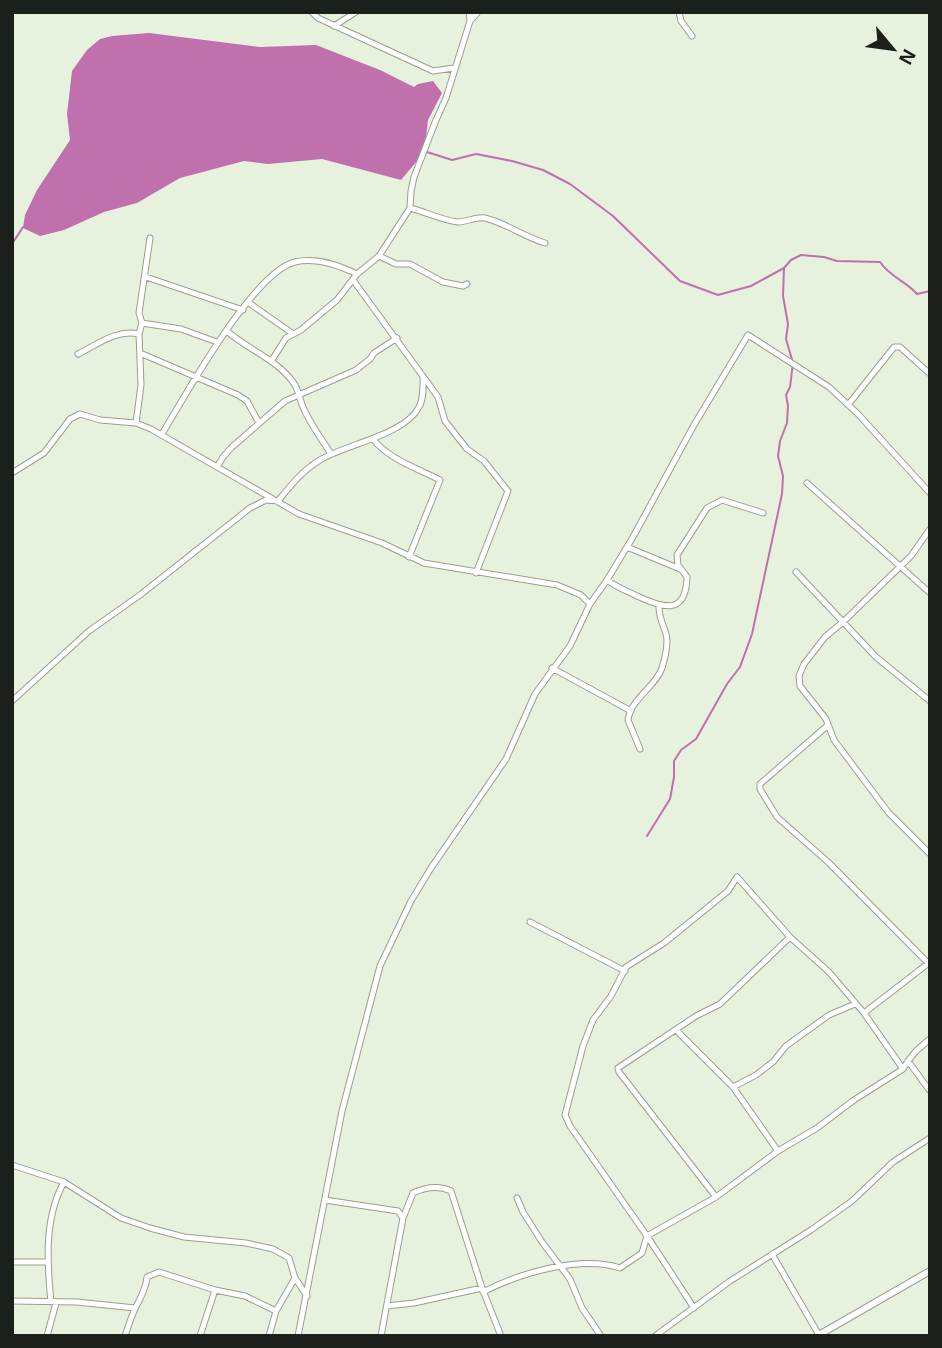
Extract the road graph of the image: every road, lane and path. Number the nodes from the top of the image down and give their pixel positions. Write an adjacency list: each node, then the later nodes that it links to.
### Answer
1 (312, 12): 7 (street)
2 (356, 12): 7 (street)
3 (468, 12): 6 (street)
4 (478, 12): 6 (street)
5 (679, 12): 8 (street)
6 (470, 21): 9 (street)
7 (334, 26): 9 (street)
8 (692, 36)
9 (454, 68): 10 (street)
10 (410, 208): 12 (street); 13 (street)
11 (150, 238): 14 (street)
12 (545, 243)
13 (379, 256): 15 (street); 16 (street)
14 (145, 277): 18 (street); 19 (street)
15 (355, 277): 17 (street); 21 (street); 23 (street)
16 (467, 284)
17 (249, 303): 18 (street); 21 (street)
18 (243, 310): 20 (street)
19 (142, 323): 22 (street); 24 (street)
20 (228, 332): 24 (street); 27 (street)
21 (292, 333): 27 (street)
22 (139, 334): 25 (street); 26 (street)
23 (397, 338): 30 (street); 31 (street)
24 (217, 342): 29 (street)
25 (78, 354)
26 (140, 354): 29 (street); 33 (street)
27 (272, 360): 31 (street)
28 (930, 374): 32 (street)
29 (197, 376): 34 (street); 35 (street)
30 (423, 376): 36 (street); 50 (street)
31 (300, 393): 34 (street); 37 (street)
32 (848, 405): 41 (street); 45 (street)
33 (136, 423): 35 (street); 39 (street)
34 (259, 423): 38 (street)
35 (162, 434): 38 (street)
36 (373, 439): 37 (street); 46 (street)
37 (331, 454): 42 (street)
38 (217, 467): 42 (street)
39 (12, 473)
40 (807, 483): 47 (street)
41 (930, 493)
42 (278, 501): 46 (street); 57 (street)
43 (763, 513): 48 (street)
44 (930, 529): 47 (street)
45 (627, 547): 48 (street); 51 (street)
46 (409, 557): 50 (street)
47 (900, 568): 52 (street); 55 (street)
48 (680, 569): 54 (street)
49 (796, 572): 55 (street)
50 (476, 573): 53 (street)
51 (607, 580): 53 (street); 54 (street)
52 (930, 593)
53 (590, 604): 56 (street)
54 (659, 607): 59 (street)
55 (843, 622): 58 (street); 60 (street)
56 (552, 668): 59 (street); 81 (street)
57 (12, 701)
58 (930, 702)
59 (631, 710): 61 (street)
60 (827, 726): 62 (street); 65 (street)
61 (640, 749)
62 (930, 854)
63 (530, 922): 66 (street)
64 (790, 937): 66 (street); 67 (street); 69 (street)
65 (929, 963): 68 (street)
66 (625, 971): 83 (street)
67 (855, 1004): 68 (street); 73 (street)
68 (864, 1013): 72 (street)
69 (676, 1030): 73 (street); 79 (street)
70 (930, 1039): 71 (street)
71 (908, 1061): 72 (street); 74 (street)
72 (903, 1069): 76 (street)
73 (733, 1087): 76 (street)
74 (930, 1091)
75 (930, 1138): 84 (street)
76 (778, 1151): 79 (street)
77 (12, 1165): 78 (street)
78 (64, 1182): 86 (street); 89 (street)
79 (716, 1196): 83 (street)
80 (517, 1198): 87 (street)
81 (325, 1200): 82 (street); 92 (street)
82 (403, 1218): 91 (street); 95 (street)
83 (647, 1236): 87 (street); 97 (street)
84 (772, 1254): 97 (street); 99 (street)
85 (12, 1262): 86 (street)
86 (47, 1262): 94 (street)
87 (561, 1267): 91 (street); 107 (street)
88 (930, 1271): 99 (street)
89 (295, 1278): 92 (street); 98 (street)
90 (215, 1290): 96 (street); 98 (street); 102 (street)
91 (483, 1290): 95 (street); 106 (street)
92 (307, 1296): 104 (street)
93 (12, 1301): 94 (street)
94 (54, 1303): 96 (street); 100 (street)
95 (387, 1306): 105 (street)
96 (135, 1308): 101 (street)
97 (694, 1308): 108 (street)
98 (276, 1311): 103 (street)
99 (818, 1335)
100 (47, 1336)
101 (125, 1336)
102 (200, 1336)
103 (269, 1336)
104 (299, 1336)
105 (382, 1336)
106 (501, 1336)
107 (601, 1336)
108 (655, 1336)

